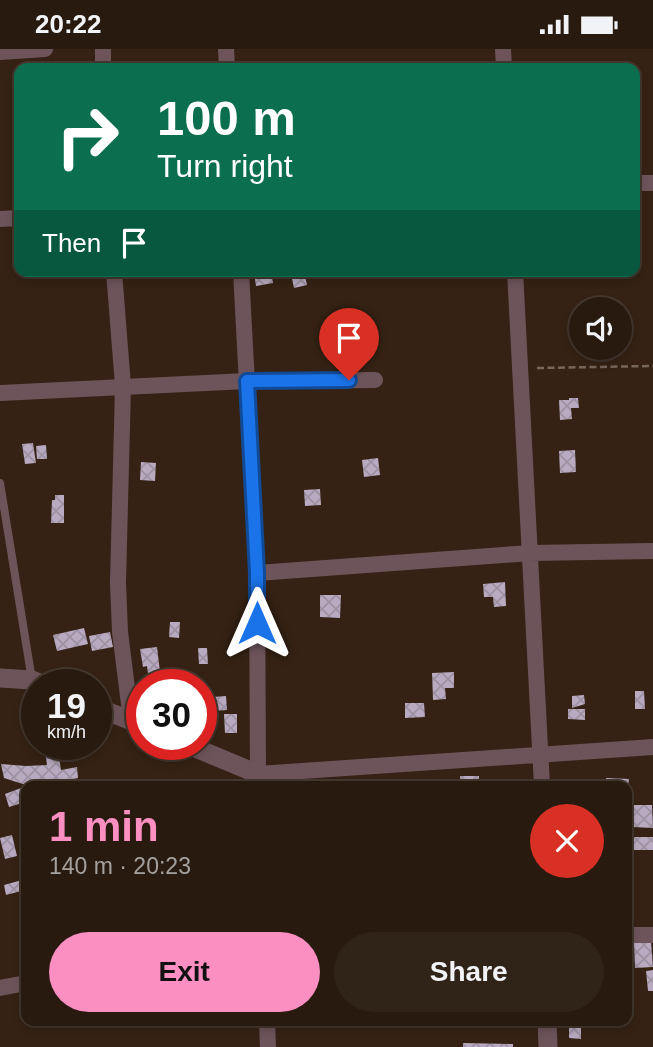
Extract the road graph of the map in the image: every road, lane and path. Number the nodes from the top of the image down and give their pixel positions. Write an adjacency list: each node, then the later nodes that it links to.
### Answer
1 (45, 49): 2 (street)
2 (0, 53)
3 (114, 277): 10 (street)
4 (241, 277): 9 (street)
5 (515, 277): 7 (street)
6 (653, 366): 7 (path)
7 (520, 368): 14 (street)
8 (375, 380): 9 (street)
9 (247, 381): 10 (street); 15 (street)
10 (123, 386): 11 (street); 19 (street)
11 (0, 393)
12 (0, 483): 16 (lane)
13 (653, 551): 14 (street)
14 (530, 553): 15 (street); 21 (street)
15 (257, 573): 23 (street)
16 (35, 669)
17 (0, 678): 18 (street)
18 (21, 680)
19 (126, 680)
20 (653, 747): 21 (street)
21 (541, 756): 23 (street); 24 (street)
22 (217, 760): 23 (street)
23 (258, 780)
24 (542, 781)
25 (632, 935): 26 (street)
26 (653, 935)
27 (21, 984): 28 (street)
28 (0, 988)
29 (267, 1026): 31 (street)
30 (547, 1026): 32 (street)
31 (268, 1047)
32 (548, 1047)

